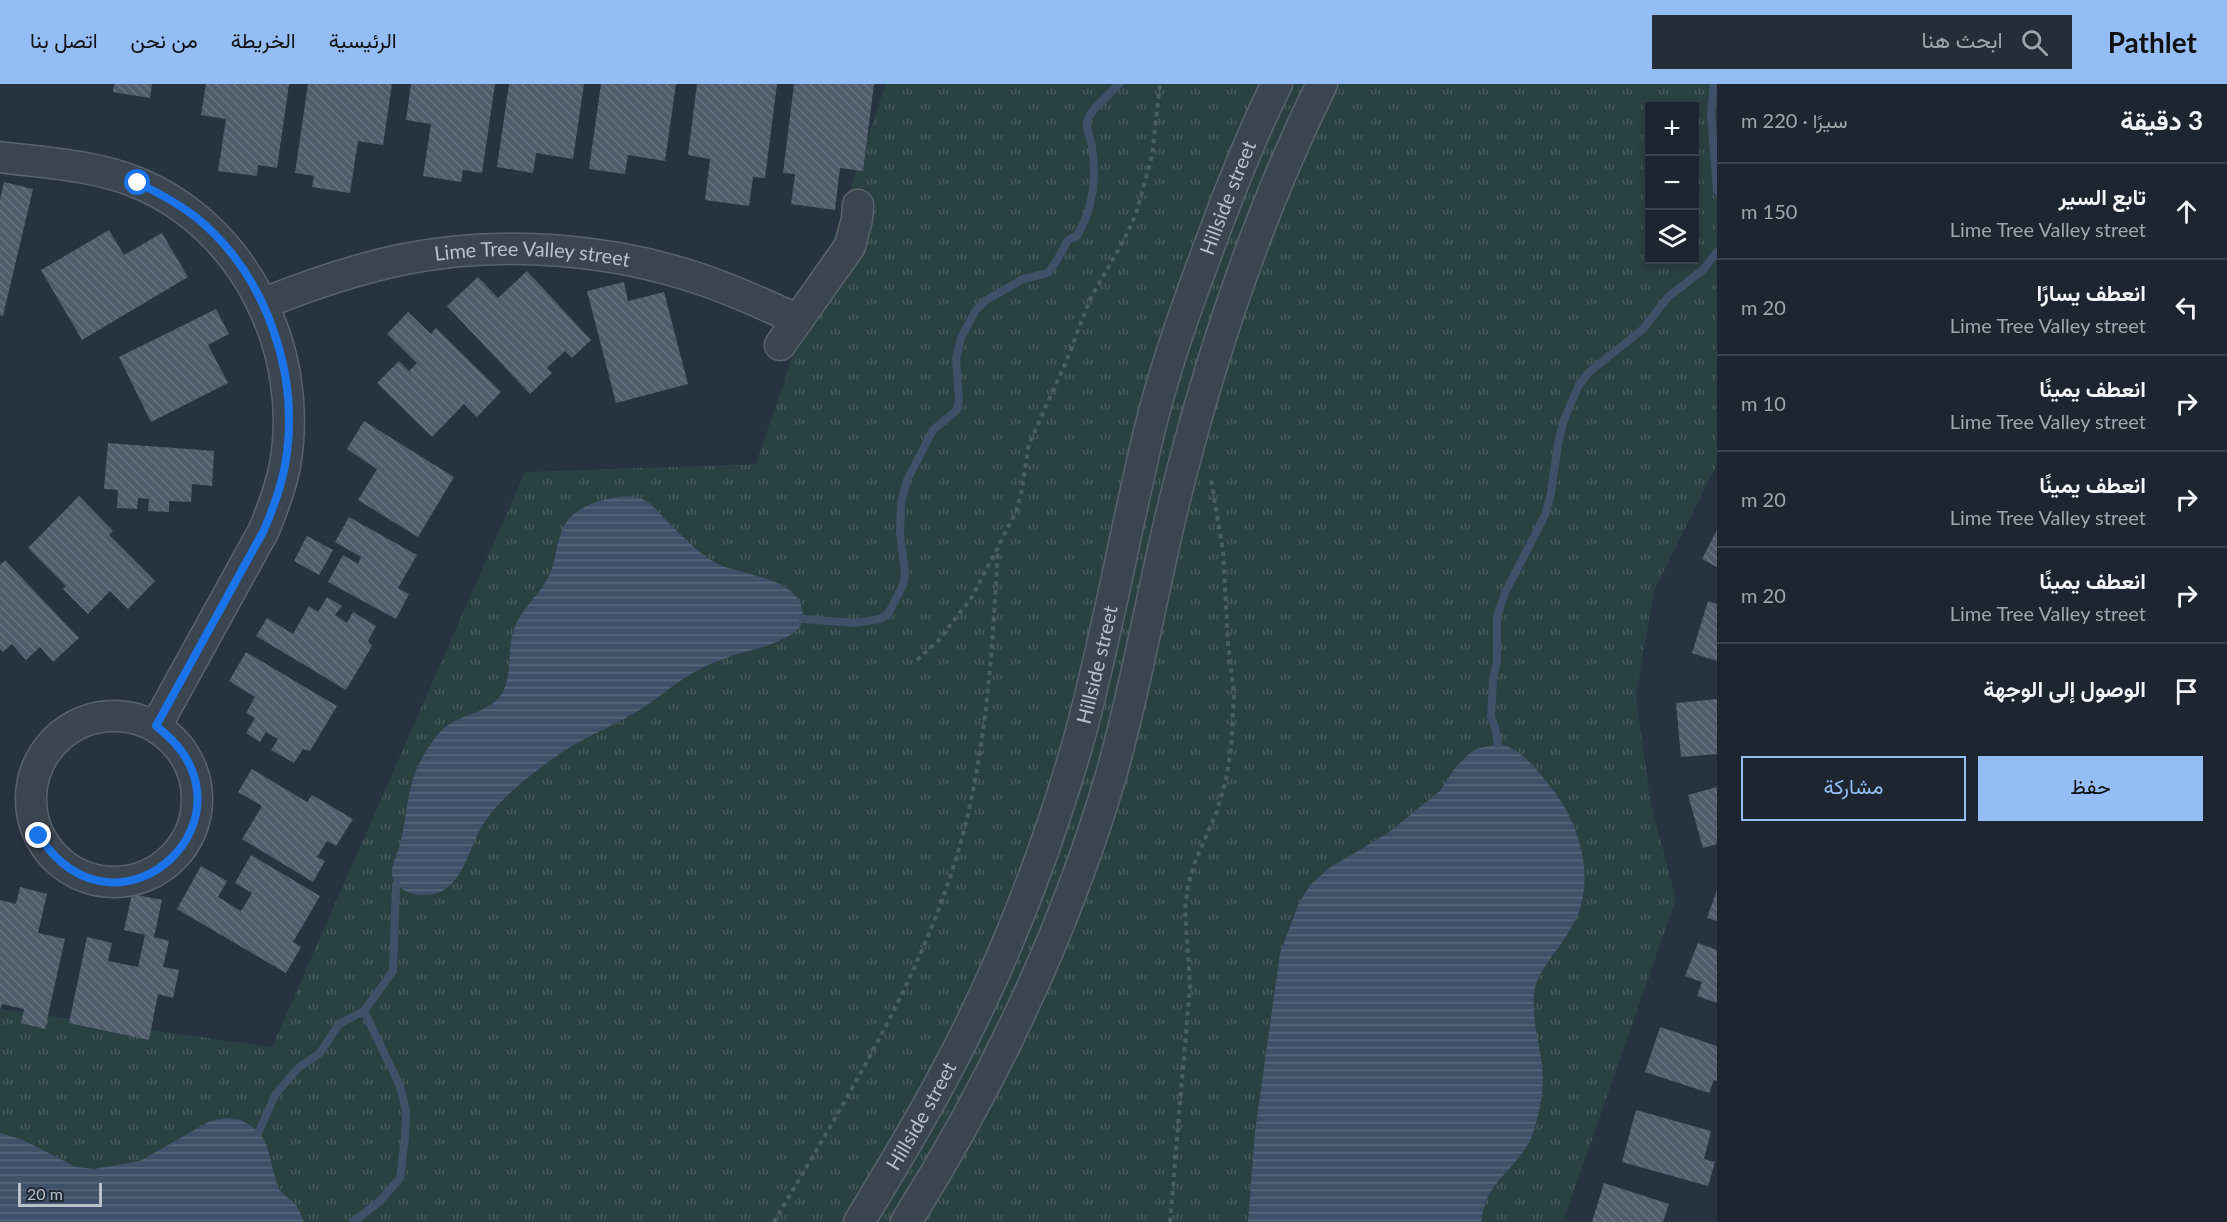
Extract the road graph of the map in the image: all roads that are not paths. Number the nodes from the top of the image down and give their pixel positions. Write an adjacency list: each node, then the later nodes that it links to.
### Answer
1 (1276, 84): 9 (street, Hillside street)
2 (1322, 84): 10 (street, Hillside street)
3 (0, 157): 5 (street)
4 (858, 205): 6 (street)
5 (262, 304): 6 (street, Lime Tree Valley street); 8 (street)
6 (798, 321): 7 (street)
7 (780, 345)
8 (156, 726): 8 (street)
9 (859, 1222)
10 (906, 1222)

